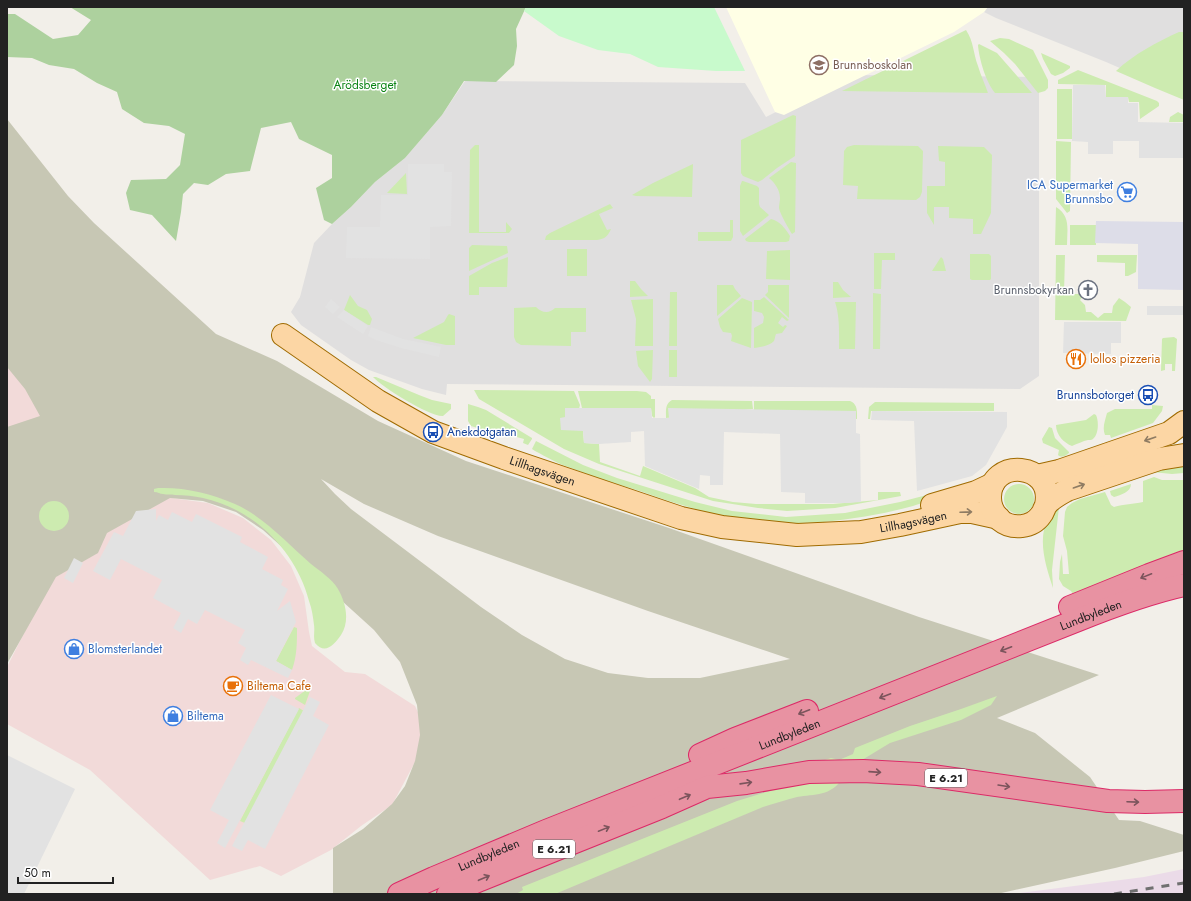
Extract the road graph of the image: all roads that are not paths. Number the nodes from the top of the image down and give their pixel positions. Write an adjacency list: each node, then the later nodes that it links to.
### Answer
1 (283, 336): 9 (main road, Lillhagsvägen)
2 (1184, 422): 3 (main road); 5 (main road, one-way to 5)
3 (1184, 441)
4 (1184, 455): 7 (main road, Lillhagsvägen, one-way to 4)
5 (1036, 476): 6 (main road, Lillhagsvägen); 7 (main road)
6 (993, 484): 8 (main road); 9 (main road, Lillhagsvägen)
7 (1046, 505): 8 (main road, Lillhagsvägen)
8 (999, 518): 9 (main road, Lillhagsvägen, one-way to 8)
9 (827, 534)
10 (1184, 562): 13 (highway, E 6.21, one-way to 13)
11 (1184, 585): 13 (highway, Lundbyleden / E 6.21, one-way to 13)
12 (1184, 801): 15 (highway, Lundbyleden / E 6.21, one-way to 12)
13 (546, 831): 14 (highway, Lundbyleden / E 6.21)
14 (399, 894)
15 (448, 894)

